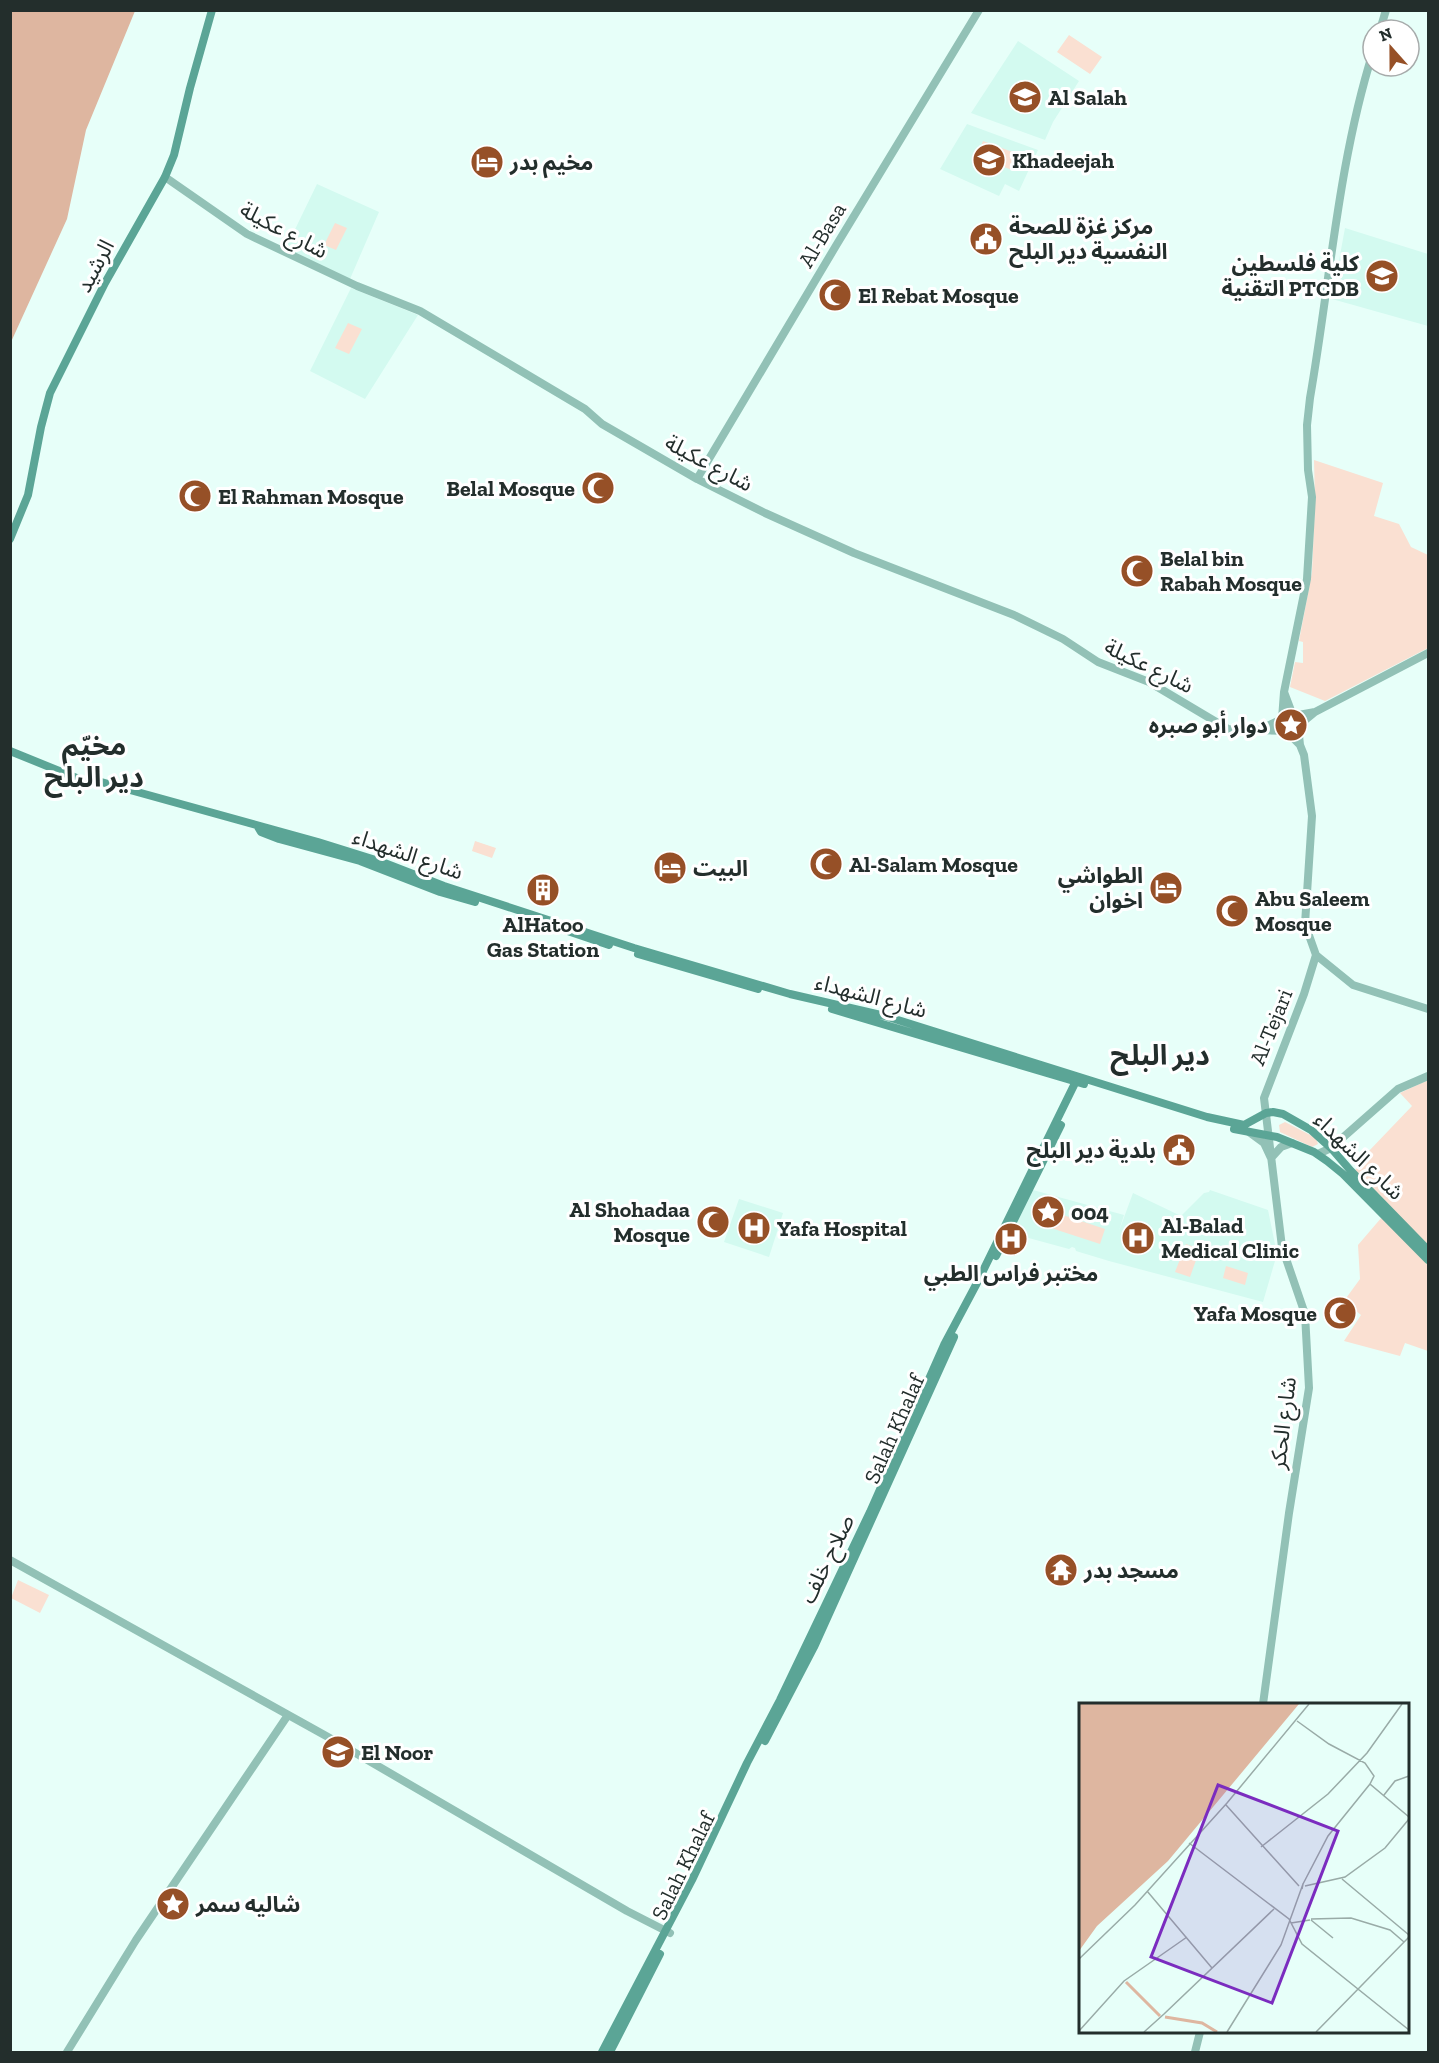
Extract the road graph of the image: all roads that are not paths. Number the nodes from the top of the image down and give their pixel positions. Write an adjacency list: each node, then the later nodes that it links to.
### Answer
1 (212, 10): 4 (main road, الرشيد)
2 (979, 10): 5 (street, Al-Basa)
3 (1365, 78): 8 (street)
4 (165, 177): 5 (street, شارع عكيلة); 6 (main road, الرشيد)
5 (697, 479): 13 (street, شارع عكيلة)
6 (10, 539)
7 (1428, 653): 9 (street)
8 (1284, 692): 10 (street); 11 (street)
9 (1316, 712): 10 (street); 12 (street)
10 (1293, 716): 11 (street); 12 (street)
11 (1282, 719): 13 (street); 14 (street)
12 (1298, 726): 14 (street); 15 (street)
13 (1259, 730): 14 (street, شارع عكيلة)
14 (1286, 731): 15 (street)
15 (1300, 745): 17 (street)
16 (10, 751): 20 (main road, شارع الشهداء)
17 (1316, 955): 18 (street); 21 (street, Al-Tejari)
18 (1428, 1009)
19 (1428, 1076): 25 (street)
20 (1080, 1080): 21 (main road, شارع الشهداء); 22 (main road, شارع الشهداء); 33 (main road, Salah Khalaf)
21 (1266, 1113): 23 (street, شارع الحكر); 25 (main road, شارع الشهداء)
22 (1246, 1131): 23 (main road, شارع الشهداء); 27 (street)
23 (1269, 1135): 24 (main road, شارع الشهداء); 27 (street, شارع الحكر)
24 (1292, 1143): 26 (main road, شارع الشهداء); 27 (street)
25 (1331, 1148): 26 (street); 28 (main road, شارع الشهداء)
26 (1318, 1155): 29 (main road, شارع الشهداء)
27 (1271, 1158): 31 (street, شارع الحكر)
28 (1428, 1250)
29 (1428, 1260)
30 (10, 1560): 32 (street)
31 (1263, 1703)
32 (288, 1715): 33 (street); 35 (street)
33 (668, 1932): 36 (main road); 37 (main road, Salah Khalaf)
34 (1200, 2033): 38 (street)
35 (67, 2052)
36 (602, 2052)
37 (610, 2052)
38 (1195, 2052)

